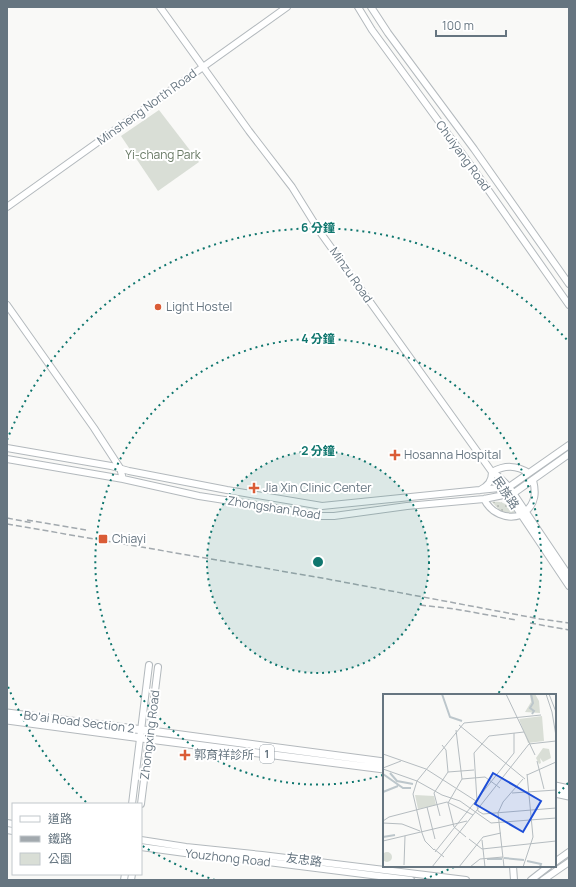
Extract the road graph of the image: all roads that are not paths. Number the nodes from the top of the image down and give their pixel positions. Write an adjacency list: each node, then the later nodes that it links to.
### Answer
1 (160, 7): 5 (main road, Minzu Road)
2 (287, 7): 5 (main road, Minsheng North Road)
3 (358, 7): 9 (main road, Chuiyang Road)
4 (371, 7): 7 (main road, Chuiyang Road)
5 (203, 66): 6 (main road, Minsheng North Road); 15 (main road, Minzu Road)
6 (7, 207)
7 (569, 284)
8 (7, 305): 14 (main road)
9 (569, 305)
10 (569, 445): 16 (main road)
11 (7, 448): 14 (main road, Zhongshan Road)
12 (569, 454): 18 (main road)
13 (7, 459): 17 (main road, Zhongshan Road)
14 (120, 468): 17 (main road); 22 (main road, Zhongshan Road)
15 (492, 472): 16 (main road); 19 (main road, Minzu Road); 20 (main road, 民族路)
16 (529, 473): 19 (main road)
17 (123, 479): 24 (main road, Zhongshan Road)
18 (533, 480): 21 (main road); 25 (main road)
19 (506, 488): 20 (main road, Zhongshan Road); 21 (main road, Minzu Road)
20 (480, 491): 22 (main road, Zhongshan Road)
21 (511, 494): 23 (main road, Zhongshan Road); 25 (main road, Minzu Road)
22 (405, 497): 24 (main road)
23 (484, 499): 24 (main road, Zhongshan Road); 25 (main road)
24 (404, 506)
25 (523, 513): 26 (main road, Minzu Road)
26 (529, 522): 27 (main road); 28 (main road)
27 (569, 576)
28 (569, 586)
29 (149, 666): 33 (main road, Zhongxing Road)
30 (158, 667): 34 (main road, Zhongxing Road)
31 (7, 713): 33 (main road, Bo’ai Road Section 2 / 1)
32 (7, 720): 35 (main road, Bo’ai Road Section 2 / 1)
33 (142, 730): 34 (main road, Bo’ai Road Section 2 / 1); 35 (main road, Zhongxing Road)
34 (151, 731): 36 (main road, Zhongxing Road); 37 (main road, 1)
35 (140, 738): 36 (main road, Bo’ai Road Section 2 / 1); 43 (main road, Zhongxing Road)
36 (149, 739): 38 (main road, 1); 44 (main road, Zhongxing Road)
37 (383, 762)
38 (383, 769)
39 (556, 786): 40 (main road)
40 (569, 789)
41 (556, 793): 42 (main road)
42 (569, 796)
43 (132, 803)
44 (141, 803)
45 (142, 840): 53 (main road, 友忠路)
46 (142, 847): 52 (main road, Youzhong Road)
47 (569, 852): 48 (main road)
48 (556, 861)
49 (569, 862): 56 (main road)
50 (513, 867): 54 (main road)
51 (548, 867): 55 (main road)
52 (411, 880)
53 (466, 880)
54 (514, 880)
55 (531, 880)
56 (544, 880)

